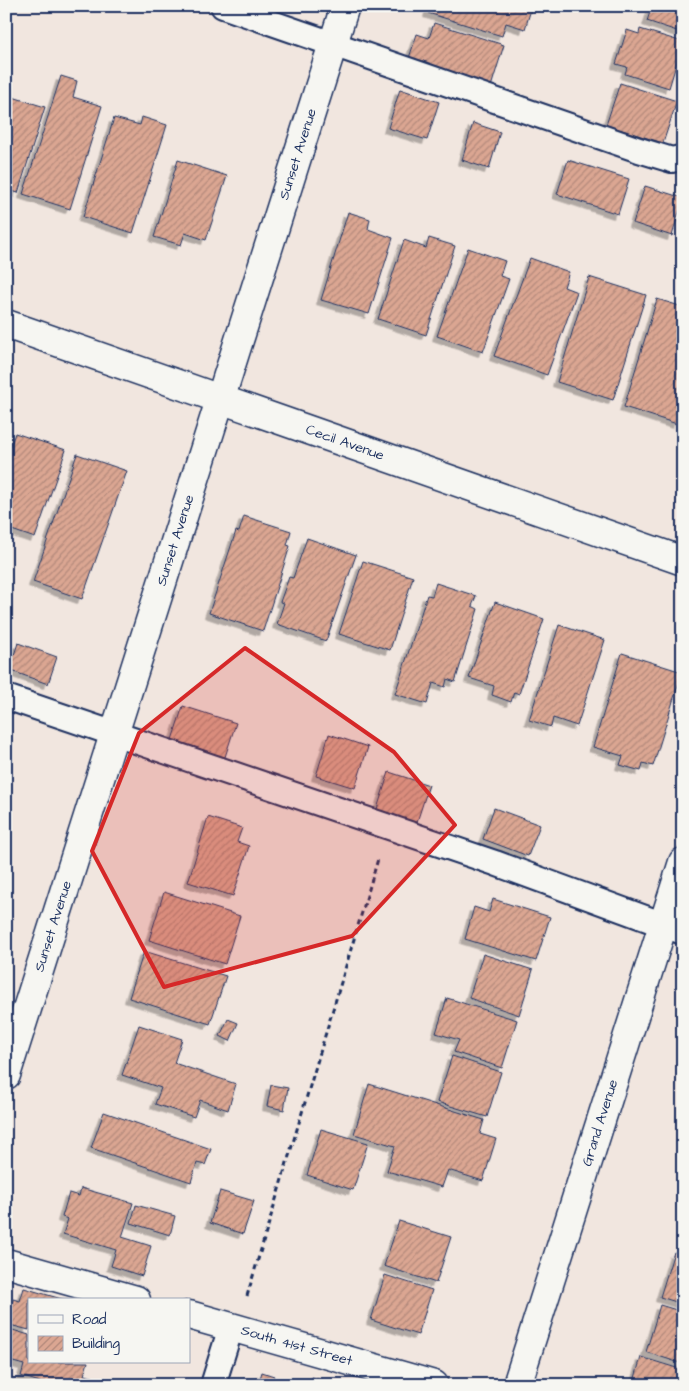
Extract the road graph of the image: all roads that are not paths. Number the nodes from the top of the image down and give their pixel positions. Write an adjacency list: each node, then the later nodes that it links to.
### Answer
1 (223, 6): 3 (lane)
2 (344, 6): 3 (street, Sunset Avenue)
3 (333, 44): 4 (lane); 6 (street, Sunset Avenue)
4 (683, 157)
5 (6, 324): 6 (street, Cecil Avenue)
6 (221, 400): 7 (street, Cecil Avenue); 9 (street, Sunset Avenue)
7 (683, 562)
8 (6, 697): 9 (lane)
9 (113, 735): 11 (lane); 12 (street, Sunset Avenue)
10 (683, 862): 11 (street, Grand Avenue)
11 (673, 929): 19 (street, Grand Avenue)
12 (6, 1075)
13 (6, 1263): 14 (street)
14 (129, 1298)
15 (190, 1315): 16 (street, South 41st Street)
16 (234, 1328): 17 (lane); 18 (street, South 41st Street)
17 (214, 1385)
18 (434, 1385)
19 (517, 1385)

